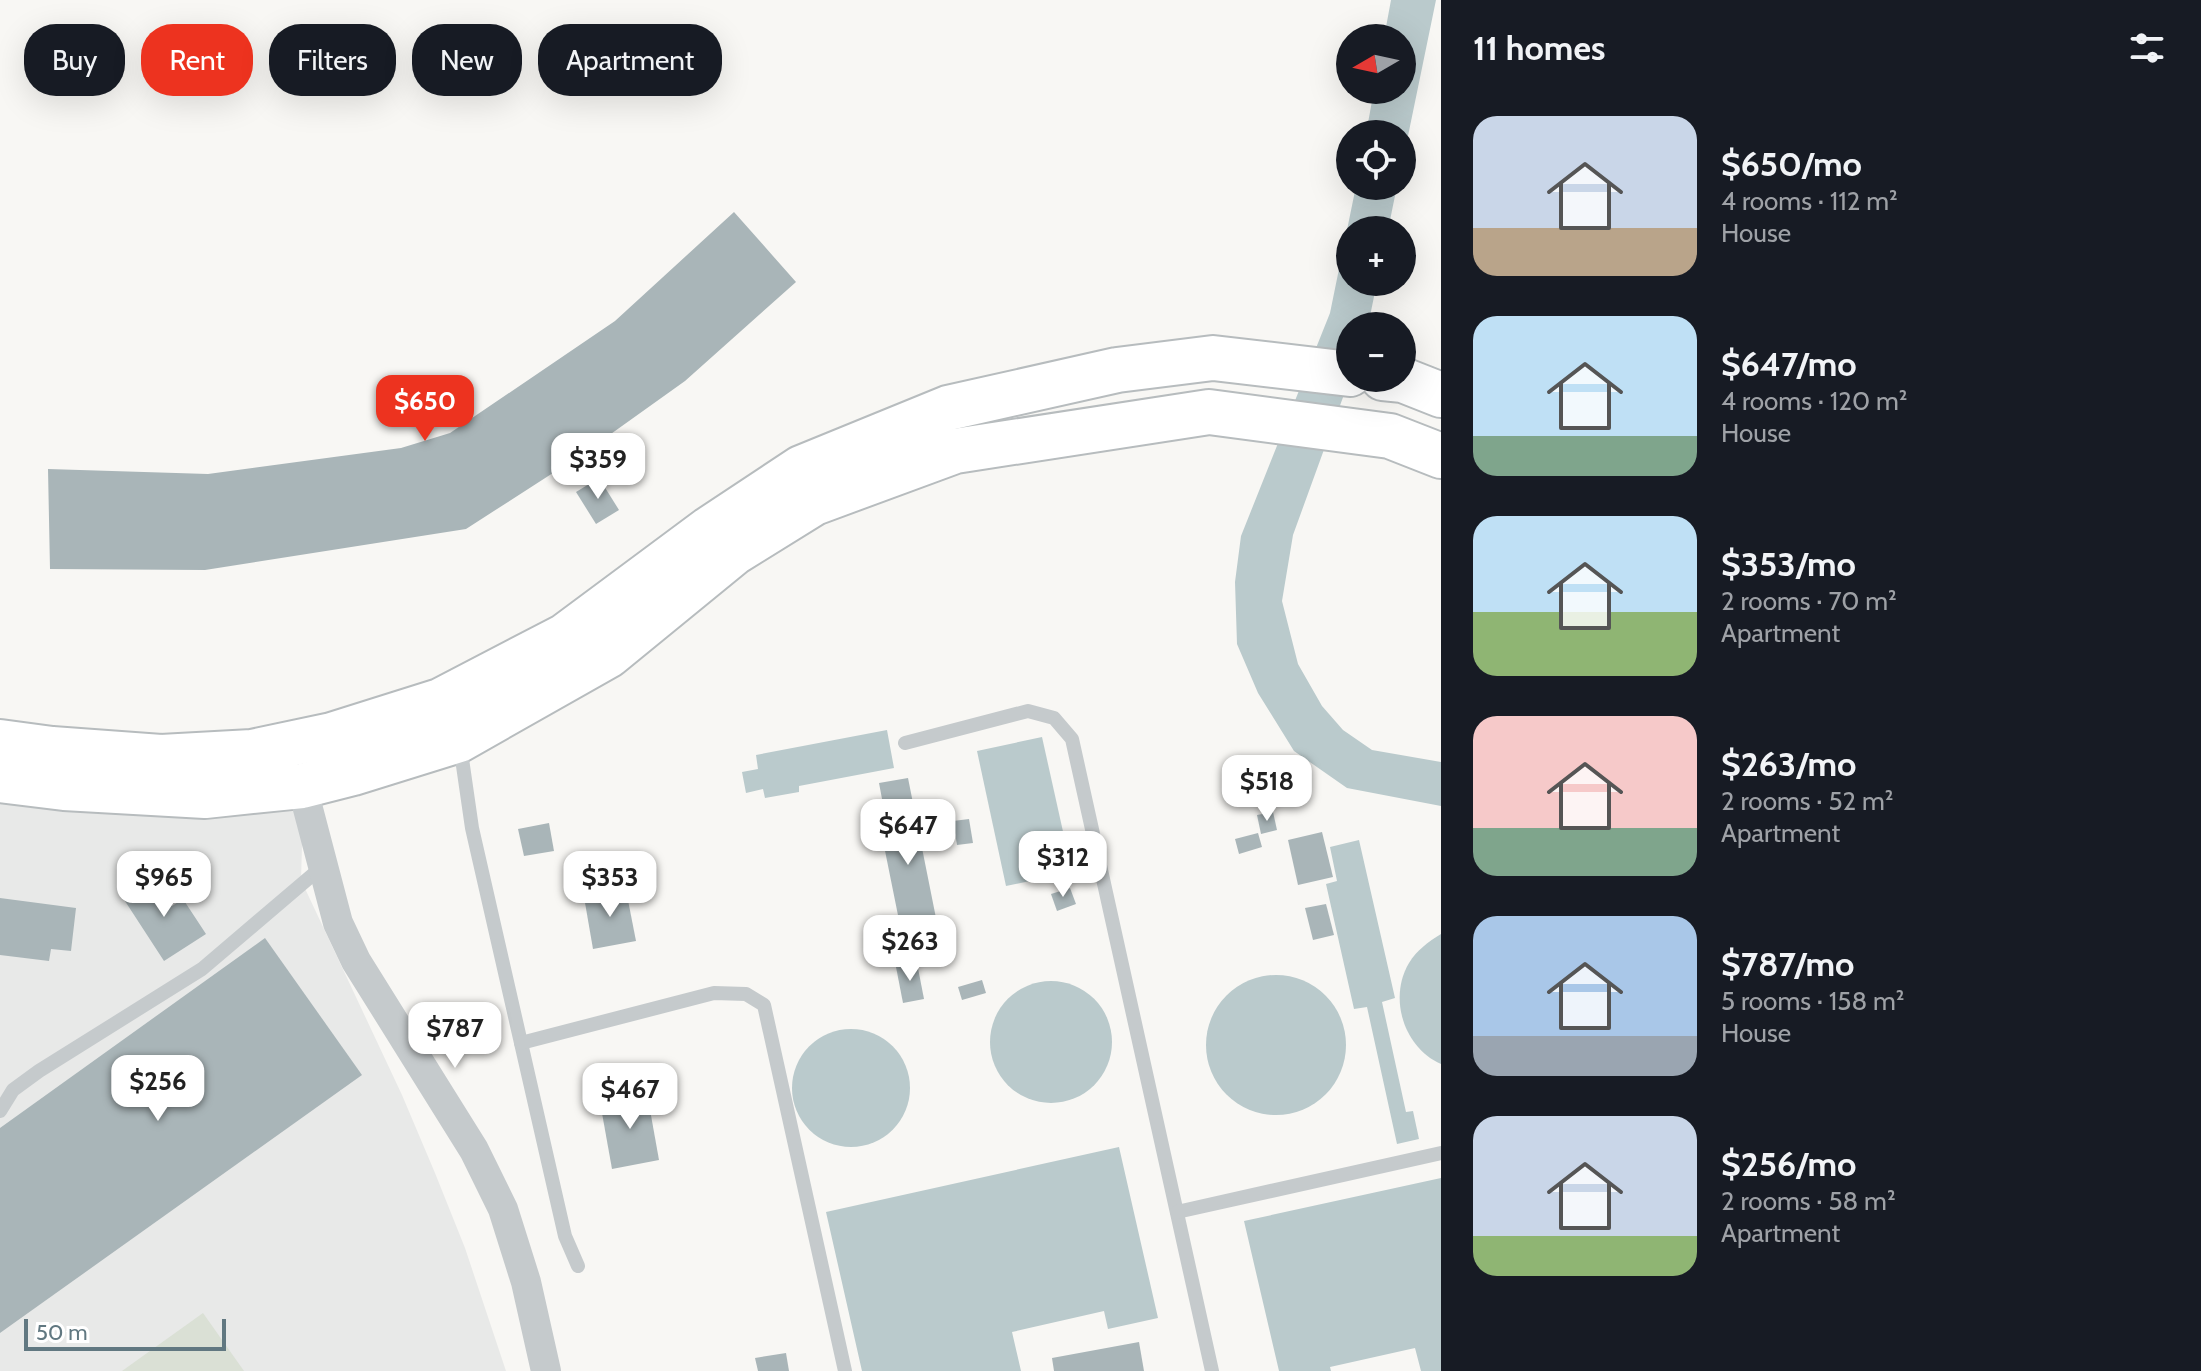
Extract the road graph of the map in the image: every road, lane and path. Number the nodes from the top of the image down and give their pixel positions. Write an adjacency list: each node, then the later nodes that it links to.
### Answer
1 (1336, 372): 4 (highway)
2 (1441, 456): 3 (highway)
3 (459, 740): 7 (highway); 9 (lane)
4 (0, 742)
5 (905, 743): 12 (lane)
6 (0, 780): 7 (highway)
7 (302, 786): 8 (street)
8 (324, 866): 10 (lane); 14 (street)
9 (521, 1043): 13 (lane); 15 (lane)
10 (0, 1111)
11 (1441, 1153): 12 (lane)
12 (1177, 1212): 16 (lane)
13 (578, 1266)
14 (546, 1371)
15 (845, 1371)
16 (1212, 1371)

